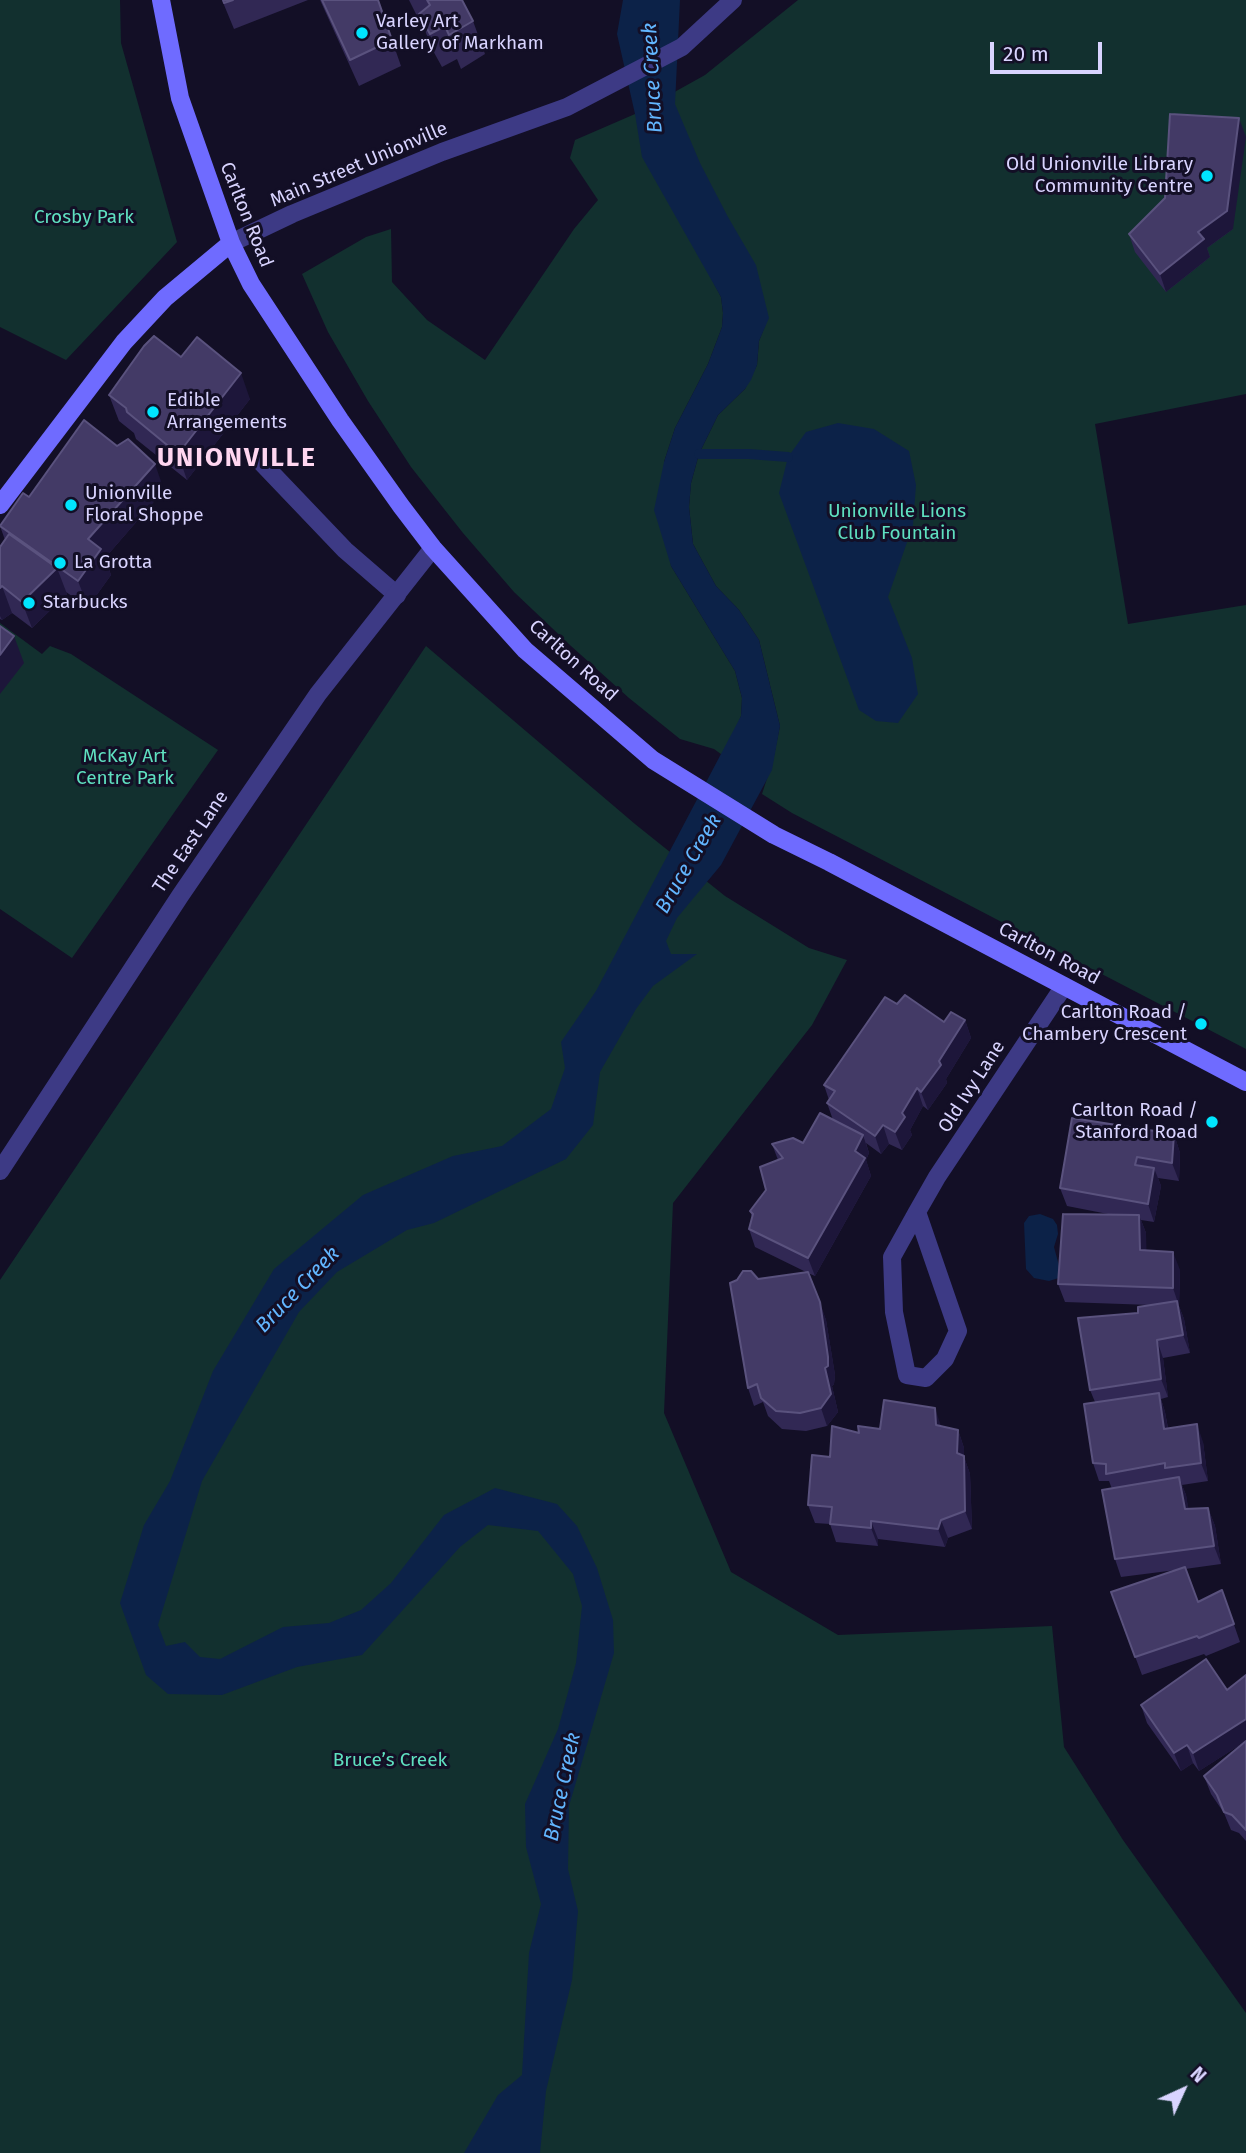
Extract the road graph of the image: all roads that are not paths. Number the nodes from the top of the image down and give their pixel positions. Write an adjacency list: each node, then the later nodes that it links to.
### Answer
1 (160, 0): 3 (main road, Carlton Road)
2 (733, 0): 3 (street, Main Street Unionville)
3 (231, 243): 5 (main road, Main Street Unionville); 6 (main road, Carlton Road)
4 (261, 462): 7 (street)
5 (0, 505)
6 (433, 548): 7 (street, The East Lane); 8 (main road, Carlton Road)
7 (397, 596): 10 (street, The East Lane)
8 (1064, 986): 9 (main road, Carlton Road); 11 (street, Old Ivy Lane)
9 (1246, 1082)
10 (0, 1171)
11 (917, 1212): 11 (street, Old Ivy Lane)

